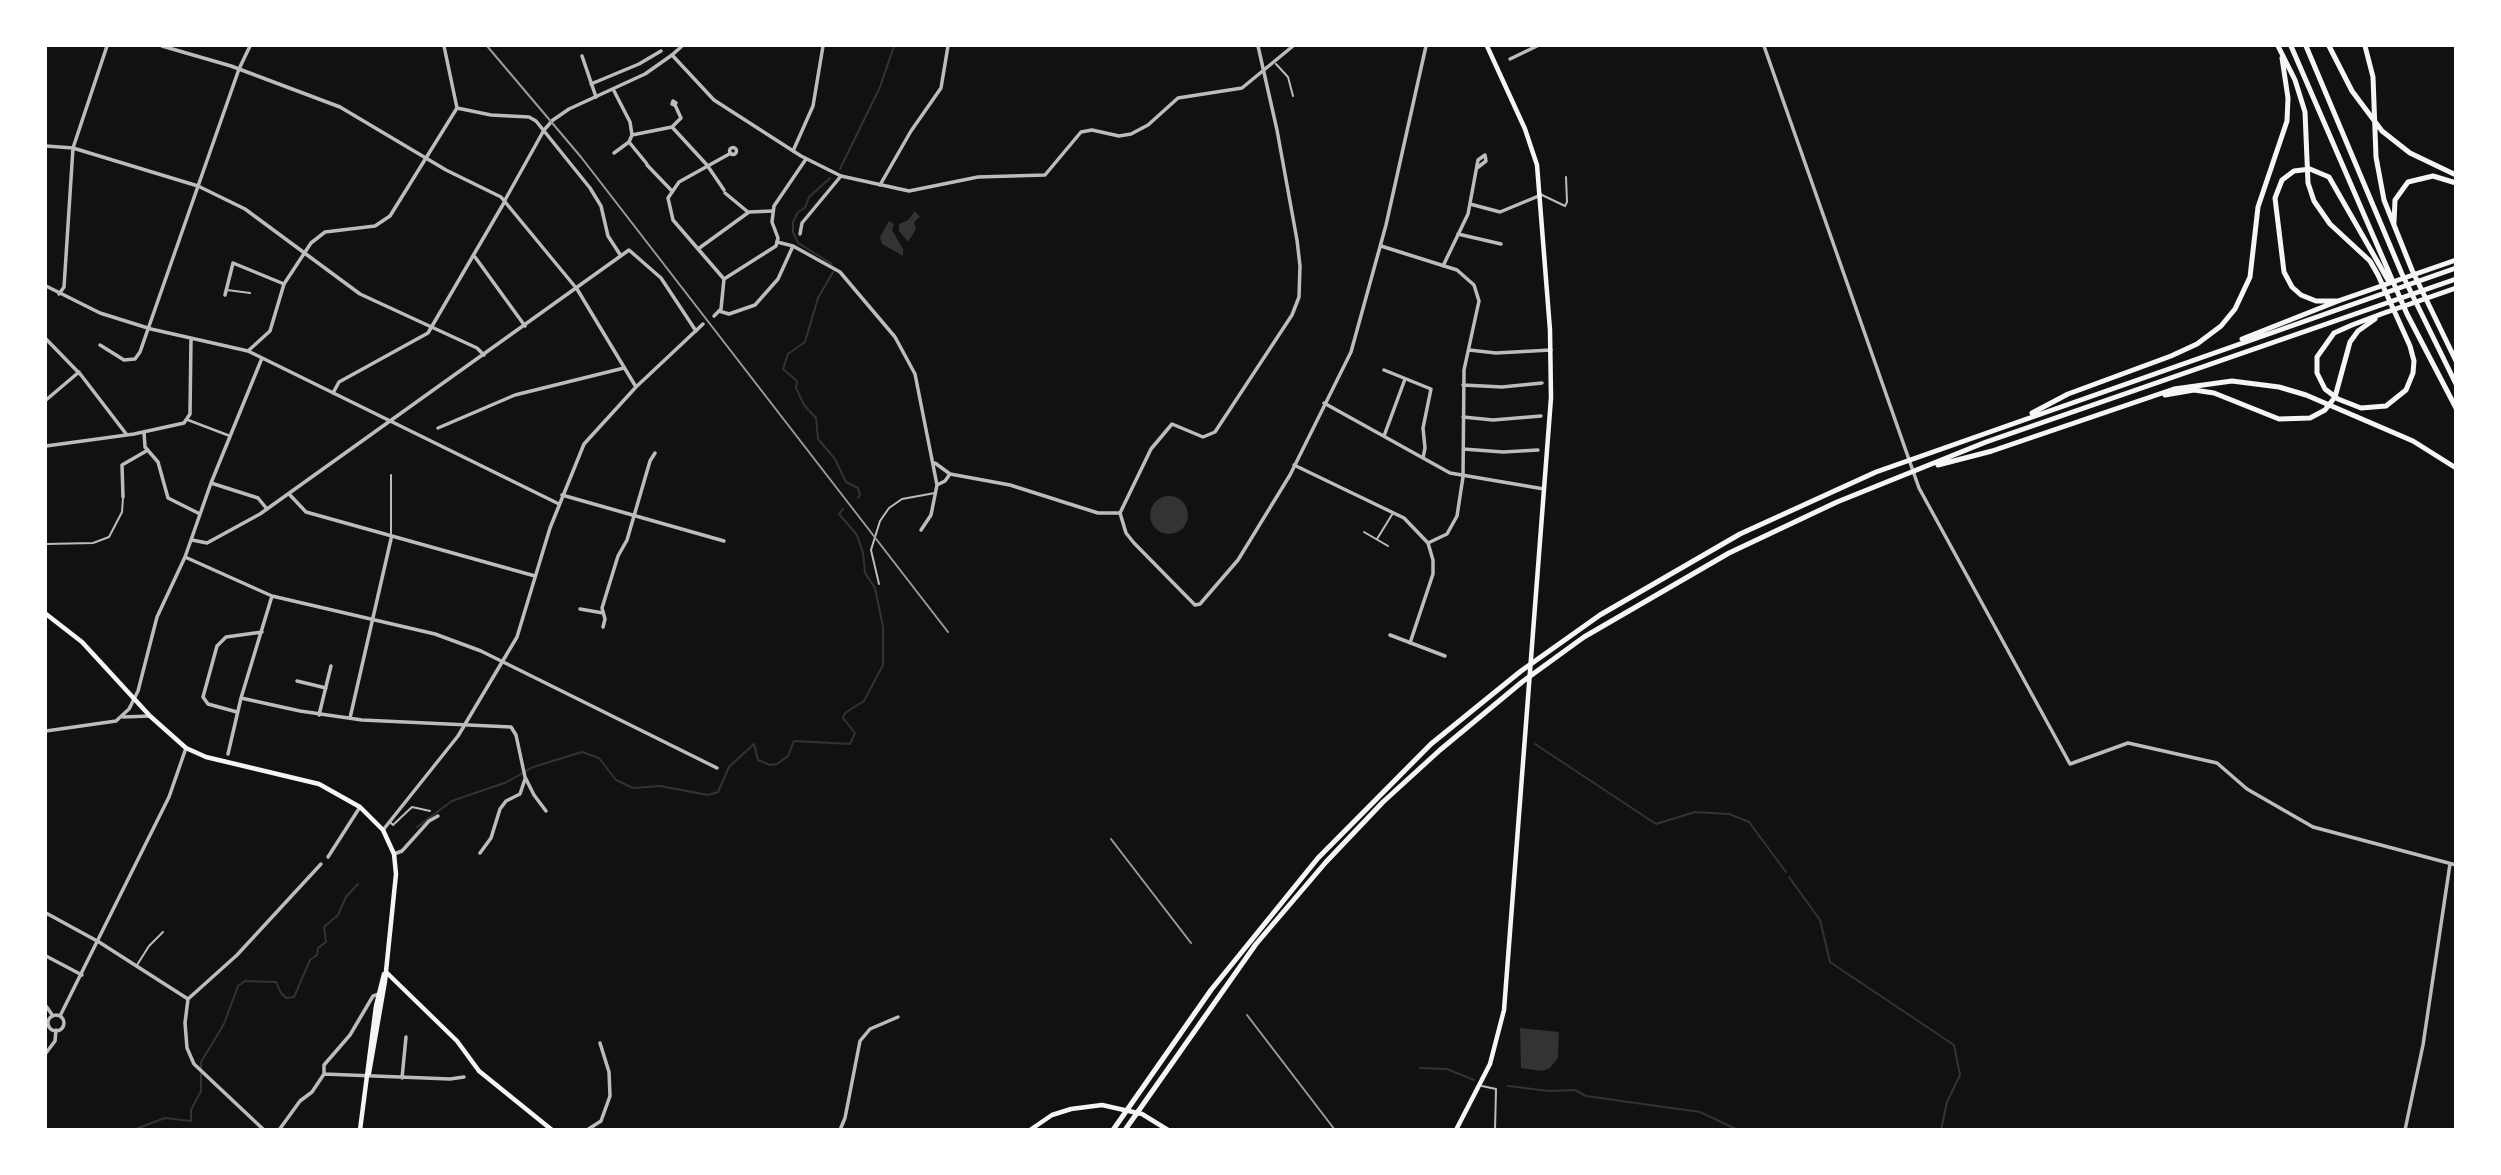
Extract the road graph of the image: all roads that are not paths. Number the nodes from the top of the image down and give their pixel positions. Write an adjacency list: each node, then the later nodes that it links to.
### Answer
1 (107, 46): 37 (street)
2 (162, 46): 24 (street)
3 (250, 46): 24 (street)
4 (444, 46): 31 (street)
5 (681, 46): 21 (street)
6 (822, 46): 38 (street)
7 (948, 46): 50 (street)
8 (1258, 46): 25 (street)
9 (1293, 46): 23 (street)
10 (1426, 46): 63 (street)
11 (1487, 46): 52 (main road)
12 (1537, 46): 22 (street)
13 (1765, 46): 198 (street)
14 (2278, 46): 82 (highway); 117 (highway)
15 (2291, 46): 83 (highway)
16 (2306, 46): 105 (highway)
17 (2329, 46): 45 (highway)
18 (2365, 46): 57 (highway)
19 (660, 51): 26 (street)
20 (582, 55): 26 (street)
21 (672, 55): 27 (street); 38 (street)
22 (1510, 59)
23 (1275, 63): 25 (street); 28 (lane)
24 (239, 68): 41 (street); 49 (street)
25 (1263, 74): 50 (street); 146 (street)
26 (591, 84): 29 (street)
27 (613, 89): 29 (street); 34 (street)
28 (1293, 96)
29 (596, 97): 33 (street)
30 (675, 105): 32 (street)
31 (457, 108): 33 (street); 41 (street)
32 (672, 127): 34 (street); 43 (street)
33 (545, 129): 53 (street); 66 (street)
34 (632, 135): 35 (street)
35 (629, 142): 39 (street); 51 (street)
36 (46, 146): 37 (street)
37 (73, 148): 49 (street); 78 (street)
38 (793, 151): 42 (street)
39 (614, 153)
40 (730, 153): 43 (street)
41 (427, 159): 53 (street); 65 (street)
42 (806, 159): 46 (street); 55 (street)
43 (708, 165): 51 (street); 56 (street)
44 (1477, 168): 54 (street)
45 (2455, 175)
46 (841, 176): 50 (street); 58 (street)
47 (1566, 177): 52 (lane)
48 (2455, 183): 57 (highway)
49 (198, 186): 65 (street); 88 (street)
50 (880, 186)
51 (671, 190): 64 (street)
52 (1541, 195): 54 (street); 94 (main road)
53 (505, 200): 67 (street); 76 (street)
54 (1470, 204): 59 (street)
55 (773, 211): 56 (street); 60 (street)
56 (749, 212): 64 (street)
57 (2395, 229): 99 (highway)
58 (800, 234)
59 (1458, 234): 61 (street); 69 (street)
60 (778, 242): 62 (street); 71 (street)
61 (1501, 244)
62 (793, 246): 81 (street); 129 (street)
63 (1381, 246): 69 (street); 111 (street)
64 (698, 249): 71 (street)
65 (303, 253): 73 (street); 87 (street)
66 (621, 256): 76 (street); 89 (street)
67 (475, 257): 86 (street); 87 (street)
68 (2455, 260): 80 (highway)
69 (1443, 266): 93 (street)
70 (2455, 268): 97 (highway)
71 (724, 279): 81 (street)
72 (2455, 279): 131 (highway)
73 (284, 284): 77 (street); 95 (street)
74 (46, 286): 78 (street)
75 (2455, 288): 82 (highway)
76 (577, 289): 86 (street); 100 (street)
77 (225, 292): 79 (lane)
78 (59, 293): 88 (street)
79 (250, 293)
80 (2338, 301): 83 (highway); 97 (highway)
81 (719, 311): 84 (street)
82 (2384, 313): 109 (highway)
83 (2406, 314): 112 (highway)
84 (713, 316)
85 (703, 324): 89 (street)
86 (525, 326): 96 (street)
87 (432, 328): 96 (street); 108 (street)
88 (151, 329): 91 (street); 92 (street)
89 (696, 331): 107 (street)
90 (46, 339): 102 (street)
91 (191, 339): 95 (street); 115 (street)
92 (100, 345)
93 (1469, 350): 94 (street); 106 (street)
94 (1551, 350): 138 (main road)
95 (248, 351): 98 (street)
96 (484, 355): 116 (street)
97 (2204, 355): 117 (highway)
98 (262, 359): 108 (street); 121 (street)
99 (2455, 361)
100 (624, 368): 107 (street); 118 (street)
101 (1384, 370): 103 (street)
102 (79, 372): 110 (street); 120 (street)
103 (1405, 379): 122 (street); 128 (street)
104 (1542, 383): 106 (street)
105 (2455, 384)
106 (1463, 385): 114 (street)
107 (636, 387): 141 (street)
108 (333, 393): 116 (street)
109 (2152, 397): 131 (highway); 132 (highway)
110 (46, 400)
111 (1324, 403): 122 (street); 130 (street)
112 (2455, 408)
113 (1541, 416): 114 (street)
114 (1463, 417): 124 (street)
115 (188, 420): 119 (street); 121 (street)
116 (392, 422): 140 (street); 143 (street)
117 (2013, 423): 223 (highway)
118 (438, 428)
119 (144, 432): 120 (street); 125 (street)
120 (127, 435): 123 (street)
121 (230, 436): 136 (street)
122 (1384, 436): 128 (street)
123 (46, 446)
124 (1463, 449): 126 (street); 135 (street)
125 (148, 450): 142 (street); 147 (street)
126 (1538, 450)
127 (655, 453): 148 (street)
128 (1423, 458): 135 (street)
129 (935, 462): 133 (street); 137 (street)
130 (1294, 465): 145 (street); 146 (street)
131 (1924, 467): 231 (highway)
132 (2455, 468)
133 (950, 474): 137 (street); 146 (street)
134 (391, 475): 151 (lane)
135 (1463, 477): 138 (street); 155 (street)
136 (211, 483): 144 (street); 147 (street)
137 (937, 485): 139 (street)
138 (1546, 489): 222 (main road)
139 (936, 493): 149 (street); 160 (lane)
140 (289, 494): 144 (street); 151 (street)
141 (562, 495): 143 (street); 148 (street)
142 (123, 497): 156 (lane)
143 (559, 504): 159 (street)
144 (267, 509): 153 (street)
145 (1394, 512): 152 (lane); 155 (street)
146 (1120, 513)
147 (201, 514): 153 (street)
148 (634, 516): 154 (street); 163 (street)
149 (921, 530)
150 (1364, 532): 152 (lane)
151 (391, 538): 159 (street); 165 (street)
152 (1377, 539): 157 (lane)
153 (192, 540): 158 (street)
154 (724, 541)
155 (1428, 543): 169 (street)
156 (46, 544)
157 (1388, 546)
158 (185, 557): 161 (street); 176 (street)
159 (536, 576): 171 (street)
160 (879, 584)
161 (272, 596): 165 (street); 167 (street)
162 (580, 609): 163 (street)
163 (603, 613): 166 (street)
164 (46, 614): 176 (main road)
165 (373, 619): 171 (street); 181 (street)
166 (603, 627)
167 (262, 632): 175 (street); 177 (street)
168 (1390, 635): 169 (street)
169 (1410, 643): 170 (street)
170 (1445, 656)
171 (503, 663): 182 (street); 186 (street)
172 (331, 666): 174 (street)
173 (297, 681): 174 (street)
174 (326, 688): 178 (street)
175 (241, 698): 177 (street); 178 (street)
176 (135, 699): 179 (main road); 180 (street)
177 (237, 712): 185 (street)
178 (319, 715): 181 (street)
179 (150, 716): 180 (street); 184 (main road)
180 (123, 718): 183 (street)
181 (350, 718): 182 (street)
182 (466, 725): 187 (street); 192 (street)
183 (46, 731)
184 (186, 748): 188 (main road); 201 (street)
185 (228, 754)
186 (717, 768)
187 (525, 772): 190 (street); 194 (street)
188 (360, 807): 193 (main road); 196 (street)
189 (430, 811): 192 (lane)
190 (546, 811)
191 (438, 816): 195 (street)
192 (389, 821): 193 (street)
193 (383, 830): 195 (main road)
194 (480, 853)
195 (394, 854): 204 (main road)
196 (328, 857)
197 (321, 864): 209 (street)
198 (2453, 864): 235 (street)
199 (46, 913): 201 (street)
200 (163, 932): 203 (lane)
201 (99, 942): 203 (street); 205 (street)
202 (46, 956): 205 (street)
203 (136, 965): 209 (street)
204 (385, 972): 206 (main road); 207 (main road); 208 (main road)
205 (82, 975): 212 (street)
206 (398, 983): 207 (main road); 227 (main road)
207 (384, 987): 208 (main road)
208 (381, 994): 218 (street); 219 (main road)
209 (188, 999): 224 (street)
210 (46, 1006): 211 (street)
211 (53, 1016): 212 (street); 214 (street)
212 (60, 1016): 214 (street)
213 (898, 1017): 229 (street)
214 (56, 1030): 217 (street)
215 (406, 1037): 221 (street)
216 (600, 1044): 228 (street)
217 (46, 1053)
218 (324, 1074): 219 (street); 225 (street)
219 (368, 1074): 221 (street); 226 (main road)
220 (464, 1077): 221 (street)
221 (402, 1078)
222 (1481, 1086): 233 (main road); 234 (lane)
223 (1115, 1127)
224 (264, 1129)
225 (279, 1129)
226 (360, 1129)
227 (552, 1129)
228 (587, 1129)
229 (839, 1129)
230 (1030, 1129): 232 (main road)
231 (1125, 1129)
232 (1168, 1129)
233 (1457, 1129)
234 (1495, 1129)
235 (2405, 1129)

